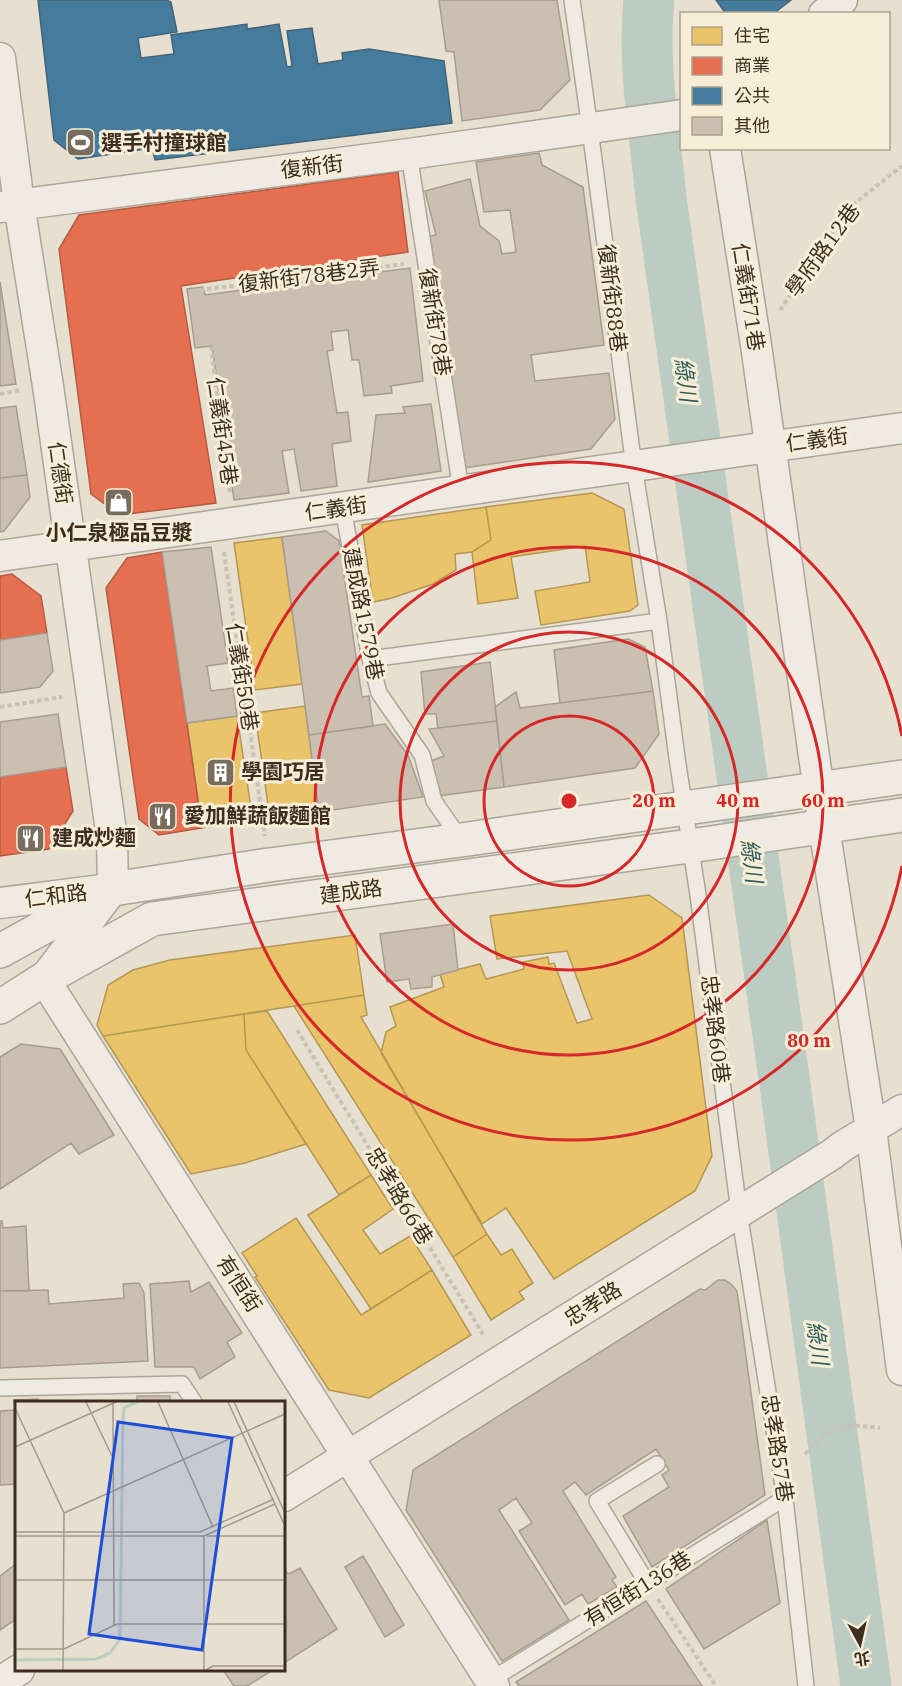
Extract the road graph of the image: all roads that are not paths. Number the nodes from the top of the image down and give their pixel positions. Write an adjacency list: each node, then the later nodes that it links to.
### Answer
1 (572, 0): 6 (lane, 復新街88巷)
2 (842, 0): 3 (street)
3 (827, 12)
4 (0, 58): 9 (street, 仁德街)
5 (680, 115): 6 (street, 復新街)
6 (590, 129): 8 (street, 復新街); 12 (lane, 復新街88巷)
7 (725, 150): 11 (street, 仁義街71巷)
8 (409, 154): 9 (street, 復新街); 13 (lane, 復新街78巷)
9 (10, 206): 15 (street, 仁德街)
10 (902, 428): 11 (street, 仁義街)
11 (770, 447): 12 (street, 仁義街); 20 (street, 仁義街71巷)
12 (634, 467): 13 (street, 仁義街); 17 (lane, 復新街88巷)
13 (461, 490): 14 (street, 仁義街)
14 (343, 508): 15 (street, 仁義街); 18 (lane, 建成路1579巷)
15 (70, 546): 16 (street, 仁義街); 26 (street, 仁德街)
16 (0, 556)
17 (659, 621): 18 (lane); 21 (lane, 忠孝路60巷)
18 (370, 659): 24 (lane, 建成路1579巷)
19 (902, 777): 20 (street)
20 (819, 788): 21 (street, 建成路); 23 (street)
21 (684, 808): 24 (street, 建成路); 25 (lane, 忠孝路60巷)
22 (902, 816): 23 (street)
23 (824, 827): 25 (street, 建成路); 32 (street)
24 (461, 840): 26 (street, 建成路)
25 (690, 846): 29 (street, 建成路); 33 (lane, 忠孝路60巷)
26 (113, 889): 27 (street, 仁和路); 28 (street, 建成路); 29 (street)
27 (0, 903)
28 (0, 951)
29 (44, 979): 30 (street, 建成路); 37 (street, 有恒街)
30 (0, 1007)
31 (902, 1110): 32 (street, 忠孝路)
32 (871, 1130): 33 (street, 忠孝路); 34 (street)
33 (739, 1212): 37 (street, 忠孝路); 40 (lane, 忠孝路57巷)
34 (902, 1370)
35 (0, 1388): 36 (lane)
36 (193, 1401)
37 (348, 1456): 39 (street, 忠孝路); 44 (street, 有恒街)
38 (657, 1464): 41 (lane)
39 (285, 1495)
40 (785, 1498): 41 (lane, 有恒街136巷); 45 (lane, 忠孝路57巷)
41 (647, 1583): 44 (lane, 有恒街136巷)
42 (17, 1671): 43 (street)
43 (0, 1682)
44 (489, 1684)
45 (806, 1686)

